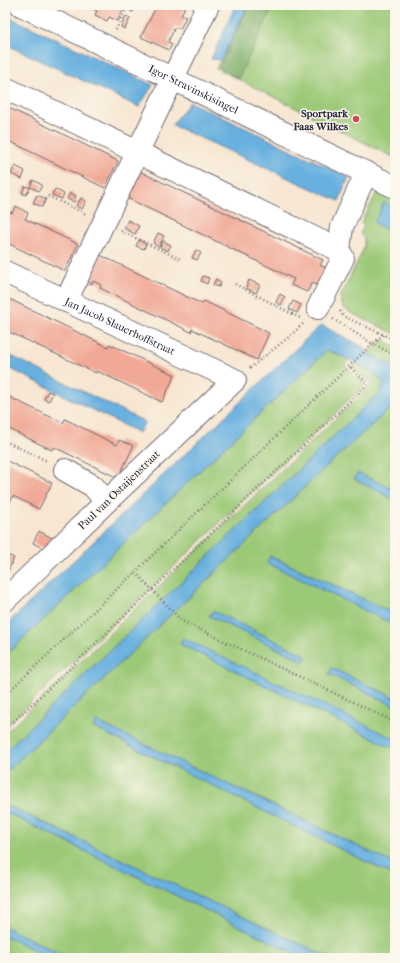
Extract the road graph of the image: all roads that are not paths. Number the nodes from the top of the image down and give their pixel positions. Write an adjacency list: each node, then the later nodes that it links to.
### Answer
1 (21, 5): 3 (street, Igor Stravinskisingel)
2 (208, 5): 3 (street)
3 (173, 78): 5 (street); 6 (street, Igor Stravinskisingel)
4 (5, 88): 5 (street)
5 (137, 152): 8 (street); 10 (street)
6 (366, 173): 7 (street, Igor Stravinskisingel); 8 (street)
7 (395, 187)
8 (340, 250): 11 (street)
9 (5, 272): 10 (street, Jan Jacob Slauerhoffstraat)
10 (66, 301): 12 (street, Jan Jacob Slauerhoffstraat)
11 (318, 308)
12 (235, 380): 14 (street, Paul van Ostaijenstraat)
13 (65, 470): 14 (street)
14 (106, 502): 15 (street, Paul van Ostaijenstraat)
15 (5, 600)

